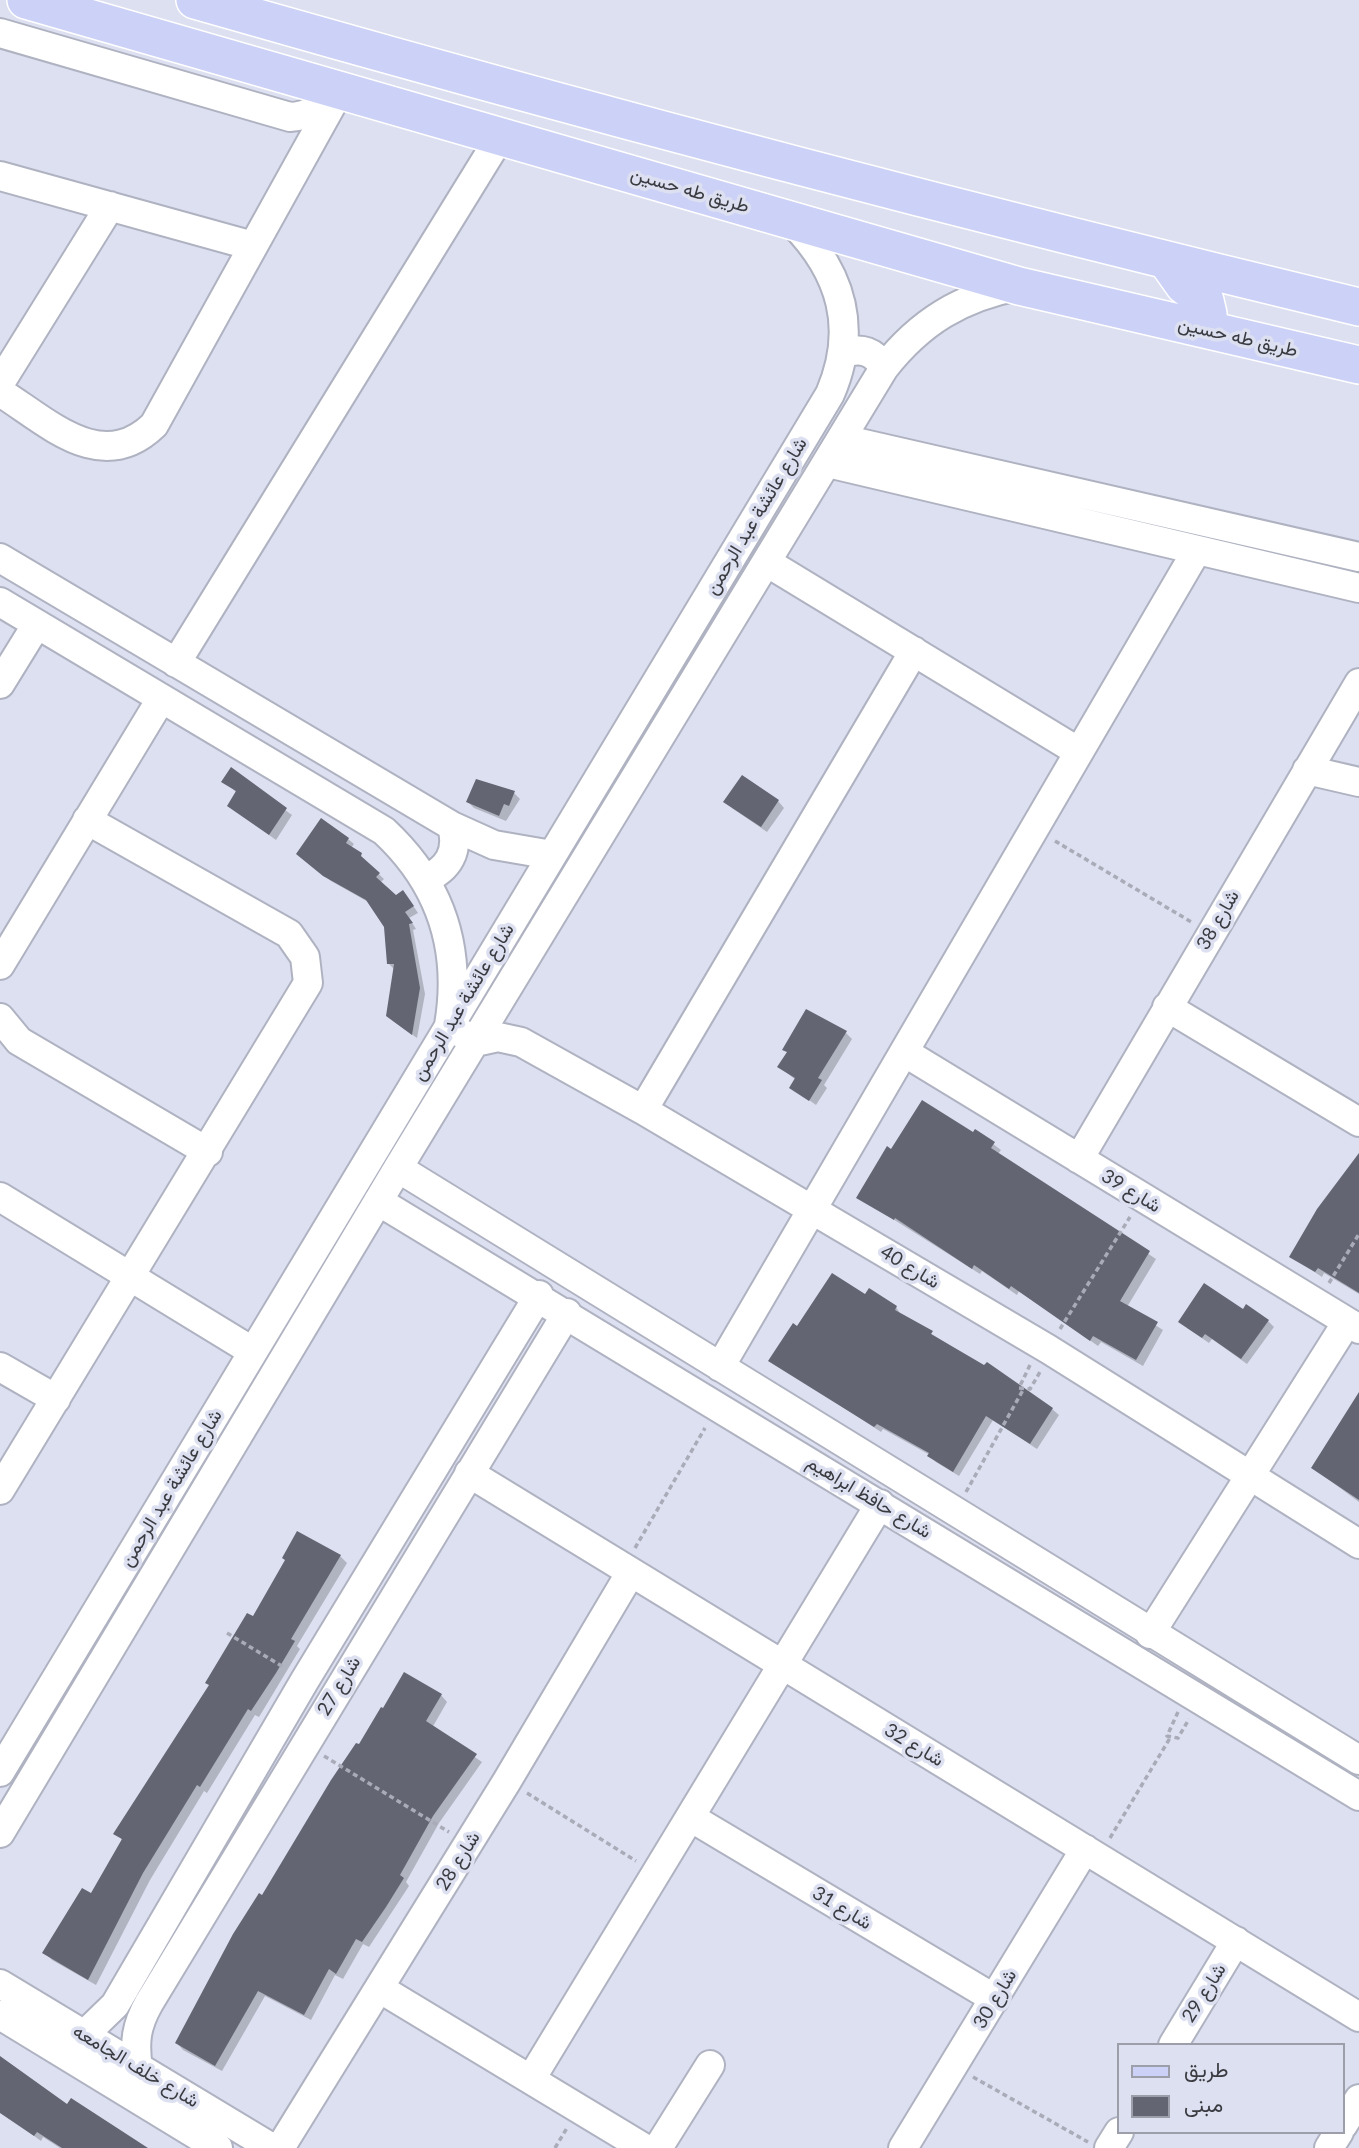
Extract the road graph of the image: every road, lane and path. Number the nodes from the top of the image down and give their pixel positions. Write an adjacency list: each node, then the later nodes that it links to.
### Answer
1 (26, 0): 5 (main road, طريق طه حسين)
2 (195, 0): 3 (main road)
3 (288, 27): 5 (main road); 7 (main road)
4 (0, 33): 6 (street)
5 (285, 72): 6 (main road, طريق طه حسين)
6 (337, 87): 9 (main road, طريق طه حسين); 15 (street)
7 (578, 108): 8 (main road); 10 (main road)
8 (685, 136): 12 (main road); 16 (main road)
9 (500, 137): 10 (main road, طريق طه حسين); 37 (street)
10 (597, 164): 12 (main road, طريق طه حسين)
11 (0, 176): 13 (street)
12 (710, 196): 14 (main road, طريق طه حسين)
13 (110, 206): 15 (street); 25 (street)
14 (793, 223): 17 (main road, طريق طه حسين); 21 (street, شارع عائشة عبد الرحمن)
15 (253, 246): 26 (street)
16 (1167, 261): 18 (main road); 20 (main road)
17 (1020, 286): 20 (main road, طريق طه حسين); 24 (street, شارع عائشة عبد الرحمن)
18 (1272, 286): 19 (main road); 22 (main road)
19 (1359, 307)
20 (1196, 327): 22 (main road, طريق طه حسين)
21 (843, 354): 24 (street); 46 (street, شارع عائشة عبد الرحمن)
22 (1314, 355): 23 (main road, طريق طه حسين)
23 (1359, 365)
24 (884, 368): 27 (street, شارع عائشة عبد الرحمن)
25 (0, 383)
26 (0, 391)
27 (842, 439): 28 (street, شارع عائشة عبد الرحمن); 30 (street)
28 (828, 463): 29 (street, شارع عائشة عبد الرحمن); 32 (street, شارع عائشة عبد الرحمن)
29 (1197, 550): 33 (street, شارع عائشة عبد الرحمن); 43 (street)
30 (1359, 557)
31 (0, 558): 37 (street)
32 (768, 563): 36 (street); 47 (street, شارع عائشة عبد الرحمن)
33 (1359, 589)
34 (0, 603): 35 (street)
35 (37, 624): 39 (street); 41 (street)
36 (914, 651): 43 (street); 60 (street)
37 (176, 663): 40 (street)
38 (1359, 683): 44 (street, شارع 38)
39 (0, 684)
40 (225, 692): 42 (street); 49 (street)
41 (161, 699): 42 (street); 48 (street)
42 (203, 724): 52 (street)
43 (1079, 752): 50 (street)
44 (1307, 770): 45 (street); 53 (street, شارع 38)
45 (1359, 782)
46 (592, 787): 47 (street); 51 (street, شارع عائشة عبد الرحمن)
47 (622, 802): 58 (street, شارع عائشة عبد الرحمن)
48 (87, 820): 54 (street); 62 (street)
49 (453, 826): 51 (street); 52 (street)
50 (1034, 829): 53 (path); 59 (street)
51 (552, 855): 57 (street, شارع عائشة عبد الرحمن)
52 (425, 879): 57 (street)
53 (1210, 933): 55 (street, شارع 38)
54 (0, 965)
55 (1167, 1007): 61 (street); 63 (street, شارع 38)
56 (0, 1018): 62 (street)
57 (449, 1025): 58 (street); 76 (street, شارع عائشة عبد الرحمن)
58 (475, 1042): 60 (street, شارع 40); 64 (street, شارع عائشة عبد الرحمن)
59 (904, 1052): 63 (street, شارع 39); 68 (street)
60 (643, 1110): 68 (street, شارع 40)
61 (1359, 1122)
62 (208, 1152): 70 (street)
63 (1079, 1159): 66 (street, شارع 39)
64 (398, 1168): 67 (street, شارع عائشة عبد الرحمن); 78 (street, شارع حافظ ابراهيم)
65 (0, 1197): 70 (street)
66 (1142, 1197): 72 (street, شارع 39); 75 (path)
67 (378, 1201): 71 (street, شارع حافظ ابراهيم); 85 (street, شارع عائشة عبد الرحمن)
68 (813, 1210): 75 (street, شارع 40); 78 (street)
69 (1359, 1234): 72 (path)
70 (131, 1277): 76 (street); 80 (street)
71 (539, 1296): 73 (street, شارع حافظ ابراهيم); 94 (street, شارع 27)
72 (1317, 1303): 74 (street, شارع 39)
73 (567, 1313): 81 (street, شارع حافظ ابراهيم); 83 (street, شارع 27)
74 (1353, 1325): 84 (street)
75 (1047, 1349): 79 (path); 79 (path); 84 (street, شارع 40)
76 (252, 1351): 82 (street, شارع عائشة عبد الرحمن)
77 (0, 1367): 80 (street)
78 (720, 1367): 88 (street, شارع حافظ ابراهيم)
79 (1023, 1390): 88 (path)
80 (56, 1399): 86 (street)
81 (719, 1405): 87 (street, شارع حافظ ابراهيم); 90 (path)
82 (186, 1463): 85 (street); 99 (street, شارع عائشة عبد الرحمن)
83 (469, 1473): 90 (street, شارع 32); 97 (street, شارع 27)
84 (1250, 1476): 89 (street, شارع 40); 92 (street)
85 (212, 1478): 103 (street, شارع عائشة عبد الرحمن)
86 (0, 1490)
87 (880, 1504): 93 (street); 95 (street, شارع حافظ ابراهيم)
88 (955, 1512): 92 (street, شارع حافظ ابراهيم)
89 (1359, 1544)
90 (627, 1569): 93 (street, شارع 32); 100 (street, شارع 28)
91 (227, 1633): 94 (path)
92 (1150, 1634): 98 (street, شارع حافظ ابراهيم)
93 (782, 1664): 102 (street); 105 (street, شارع 32)
94 (305, 1680): 113 (street, شارع 27)
95 (1194, 1695): 96 (path); 96 (path); 101 (street, شارع حافظ ابراهيم)
96 (1170, 1738): 105 (path)
97 (303, 1744): 104 (path); 117 (street, شارع 27)
98 (1359, 1760)
99 (0, 1772)
100 (507, 1781): 104 (street, شارع 28); 106 (path)
101 (1359, 1796)
102 (690, 1817): 106 (street); 110 (street, شارع 31)
103 (0, 1833)
104 (468, 1844): 109 (street, شارع 28)
105 (1092, 1853): 107 (street, شارع 32); 110 (street, شارع 30)
106 (656, 1873): 118 (street)
107 (1236, 1941): 112 (street, شارع 32); 114 (street, شارع 29)
108 (0, 1984): 113 (street, شارع خلف الجامعه)
109 (380, 1988): 118 (street); 123 (street, شارع 28)
110 (995, 1999): 116 (street, شارع 30)
111 (0, 2015): 121 (street, شارع خلف الجامعه)
112 (1359, 2017)
113 (84, 2035): 117 (street, شارع خلف الجامعه)
114 (1174, 2043)
115 (710, 2065): 125 (street)
116 (954, 2066): 126 (street, شارع 30); 127 (path)
117 (138, 2067): 122 (street, شارع خلف الجامعه)
118 (531, 2079): 124 (street)
119 (1359, 2099): 120 (street)
120 (1345, 2122)
121 (218, 2148)
122 (272, 2148)
123 (280, 2148)
124 (644, 2148)
125 (658, 2148)
126 (903, 2148)
127 (1099, 2148)

